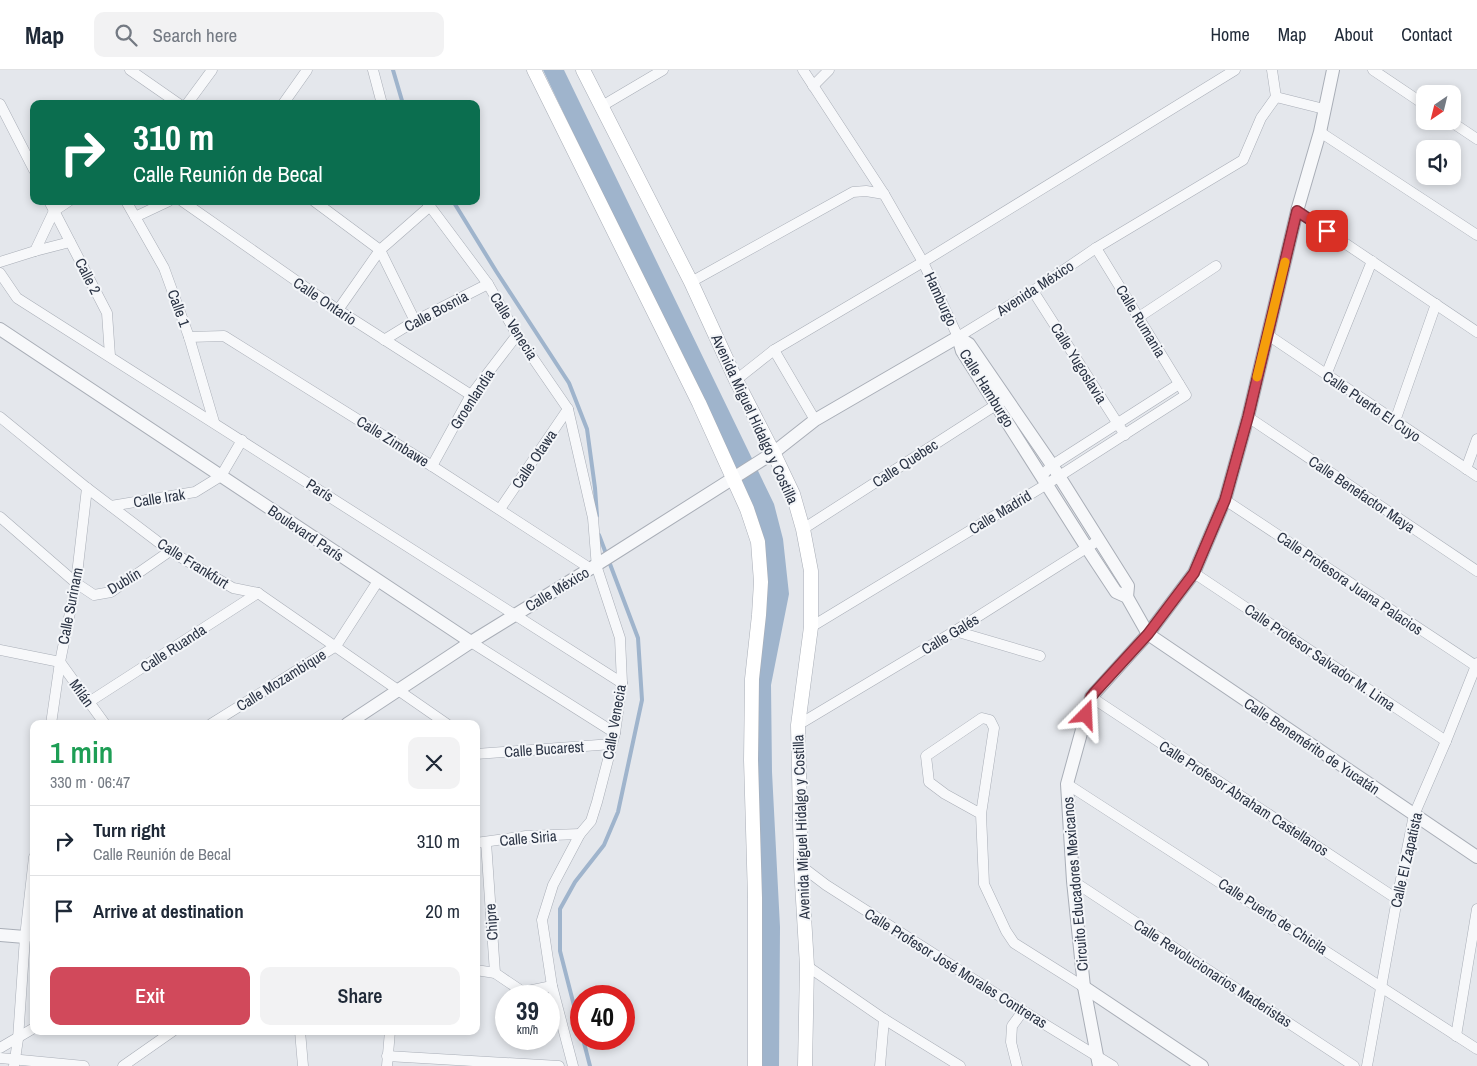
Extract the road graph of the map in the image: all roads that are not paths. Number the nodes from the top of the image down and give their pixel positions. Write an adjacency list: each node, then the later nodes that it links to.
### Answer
1 (130, 70): 17 (street)
2 (212, 70): 18 (street)
3 (307, 70): 19 (street)
4 (373, 70): 20 (street)
5 (534, 70): 89 (main road)
6 (583, 70): 22 (main road, Avenida Miguel Hidalgo y Costilla)
7 (663, 70): 22 (street)
8 (803, 70): 14 (street, Hamburgo)
9 (829, 70): 14 (street)
10 (1235, 70): 47 (street)
11 (1272, 70): 15 (street)
12 (1333, 70): 23 (street, Circuito Educadores Mexicanos)
13 (1373, 70): 16 (street)
14 (813, 86): 28 (street, Hamburgo)
15 (1276, 97): 23 (street); 42 (street, Avenida México)
16 (1416, 99)
17 (173, 100)
18 (190, 100)
19 (286, 100)
20 (381, 100)
21 (0, 104): 27 (street)
22 (602, 106): 50 (main road, Avenida Miguel Hidalgo y Costilla)
23 (1324, 109): 25 (street, Circuito Educadores Mexicanos)
24 (1461, 128): 26 (street)
25 (1320, 132): 38 (street, Circuito Educadores Mexicanos); 40 (street)
26 (1477, 139)
27 (30, 162)
28 (884, 194): 47 (street, Hamburgo); 50 (street)
29 (51, 205): 37 (street, Calle 2)
30 (63, 205): 37 (street)
31 (128, 205): 39 (street, Calle 1)
32 (160, 205): 39 (street)
33 (188, 205): 54 (street, Calle Ontario)
34 (319, 205): 43 (street)
35 (427, 205): 43 (street)
36 (429, 205): 51 (street, Calle Venecia)
37 (54, 211): 41 (street, Calle 2); 44 (street)
38 (1297, 211): 45 (street); 60 (street, Circuito Educadores Mexicanos)
39 (135, 217): 61 (street, Calle 1)
40 (1477, 235)
41 (70, 242): 44 (street); 65 (street, Calle 2)
42 (1096, 248): 52 (street, Avenida México); 55 (street, Calle Rumania)
43 (380, 250): 54 (street); 56 (street)
44 (35, 251): 46 (street)
45 (1372, 261): 53 (street); 66 (street)
46 (0, 262)
47 (923, 262): 62 (street, Hamburgo); 64 (street)
48 (1216, 266): 55 (street)
49 (0, 273): 65 (street, París)
50 (690, 282): 67 (main road, Avenida Miguel Hidalgo y Costilla)
51 (488, 284): 56 (street, Calle Bosnia); 59 (street, Calle Venecia)
52 (1033, 291): 62 (street, Avenida México); 78 (street, Calle Yugoslavia)
53 (1436, 304): 58 (street); 76 (street)
54 (338, 310): 63 (street, Calle Ontario)
55 (1139, 317): 68 (street, Calle Rumania)
56 (415, 321): 63 (street, Calle Bosnia)
57 (0, 329): 86 (street, Boulevard París)
58 (1477, 332)
59 (518, 335): 69 (street, Groenlandia); 72 (street, Calle Venecia)
60 (1268, 335): 66 (street, Calle Puerto El Cuyo); 74 (street, Circuito Educadores Mexicanos)
61 (189, 337): 77 (street, Calle 1); 84 (street, Calle Zimbawe)
62 (958, 337): 71 (street, Calle Hamburgo); 75 (street, Avenida México)
63 (384, 340): 69 (street, Calle Ontario)
64 (774, 350): 67 (street); 75 (street)
65 (110, 356): 77 (street, París)
66 (1326, 375): 76 (street, Calle Puerto El Cuyo)
67 (736, 380): 82 (main road, Avenida Miguel Hidalgo y Costilla)
68 (1179, 384): 70 (street, Calle Rumania); 78 (street, Calle Madrid)
69 (471, 395): 84 (street, Groenlandia)
70 (1186, 395): 79 (street, Calle Madrid)
71 (1002, 401): 83 (street, Calle Hamburgo); 90 (street, Calle Hamburgo); 96 (street, Calle Quebec)
72 (568, 409): 94 (street, Calle Otawa); 100 (street, Calle Venecia)
73 (0, 417): 91 (street, Calle Frankfurt)
74 (1248, 417): 92 (street, Circuito Educadores Mexicanos); 101 (street, Calle Benefactor Maya)
75 (815, 420): 82 (street, Avenida México)
76 (1395, 421): 85 (street, Calle Puerto El Cuyo)
77 (214, 422): 81 (street, París)
78 (1117, 424): 79 (street, Calle Yugoslavia); 83 (street, Calle Madrid)
79 (1125, 435): 87 (street, Calle Madrid)
80 (1477, 439): 85 (street)
81 (242, 440): 86 (street, Calle Irak); 107 (street, París)
82 (771, 454): 89 (street, Calle México); 96 (main road, Avenida Miguel Hidalgo y Costilla)
83 (1052, 465): 87 (street, Calle Hamburgo); 90 (street, Calle Madrid)
84 (432, 466): 94 (street, Calle Zimbawe)
85 (1466, 469): 88 (street, Calle Puerto El Cuyo)
86 (221, 476): 93 (street, Calle Irak); 103 (street, Boulevard París)
87 (1060, 476): 90 (street, Calle Madrid); 97 (street, Calle Hamburgo)
88 (1477, 476)
89 (734, 478): 100 (street, Calle México); 173 (main road)
90 (1045, 480): 98 (street, Calle Hamburgo); 108 (street, Calle Madrid)
91 (87, 488): 93 (street, Calle Frankfurt); 104 (street, Calle Surinam)
92 (1225, 500): 102 (street, Circuito Educadores Mexicanos); 116 (street, Calle Profesora Juana Palacios)
93 (111, 506): 99 (street, Calle Frankfurt)
94 (500, 510): 100 (street, Calle Zimbawe)
95 (0, 517): 104 (street, Dublín)
96 (804, 529): 108 (main road, Avenida Miguel Hidalgo y Costilla)
97 (1099, 540): 98 (street, Calle Galés); 106 (street, Calle Hamburgo)
98 (1086, 548): 106 (street, Calle Hamburgo); 109 (street, Calle Galés)
99 (170, 551): 104 (street, Dublín); 105 (street, Calle Frankfurt)
100 (596, 565): 107 (street, Calle México); 117 (street, Calle Venecia)
101 (1477, 571)
102 (1194, 573): 110 (street, Circuito Educadores Mexicanos); 128 (street, Calle Profesor Salvador M. Lima)
103 (378, 581): 111 (street, Boulevard París); 112 (street, Calle Mozambique)
104 (76, 584): 115 (street, Calle Surinam)
105 (258, 593): 112 (street, Calle Frankfurt); 120 (street, Calle Ruanda)
106 (1127, 597): 110 (street, Calle Hamburgo)
107 (515, 614): 111 (street, Calle México); 117 (street, París)
108 (811, 627): 126 (main road, Avenida Miguel Hidalgo y Costilla)
109 (955, 631): 114 (street); 126 (street, Calle Galés)
110 (1148, 634): 119 (street, Circuito Educadores Mexicanos); 135 (street, Calle Benemérito de Yucatán)
111 (470, 642): 118 (street, Calle México); 127 (street, Boulevard París)
112 (336, 646): 118 (street, Calle Frankfurt); 123 (street, Calle Mozambique)
113 (0, 650): 115 (street)
114 (1040, 656)
115 (60, 662): 120 (street, Milán); 121 (street, Calle Surinam)
116 (1476, 664): 128 (street, Calle El Zapatista)
117 (622, 683): 127 (street, Calle Venecia)
118 (398, 690): 124 (street, Calle México); 125 (street, Calle Frankfurt)
119 (1091, 697): 133 (street, Circuito Educadores Mexicanos); 141 (street, Calle Profesor Abraham Castellanos)
120 (89, 702): 122 (street, Milán)
121 (52, 720)
122 (102, 720)
123 (216, 720)
124 (353, 720)
125 (441, 720)
126 (798, 725): 139 (main road, Avenida Miguel Hidalgo y Costilla)
127 (615, 732): 129 (street, Calle Venecia)
128 (1446, 741): 135 (street, Calle El Zapatista)
129 (612, 744): 131 (street, Calle Bucarest); 136 (street, Calle Venecia)
130 (480, 747): 131 (street)
131 (488, 752): 132 (street, Calle Bucarest)
132 (480, 753)
133 (1067, 784): 140 (street, Circuito Educadores Mexicanos); 151 (street, Calle Puerto de Chicila)
134 (981, 814): 134 (street); 152 (street)
135 (1414, 815): 138 (street, Calle Benemérito de Yucatán); 141 (street, Calle El Zapatista)
136 (580, 834): 137 (street, Calle Siria); 150 (street, Calle Venecia)
137 (481, 842): 148 (street, Chipre)
138 (1477, 857)
139 (800, 866): 146 (main road, Avenida Miguel Hidalgo y Costilla); 153 (street, Calle Profesor José Morales Contreras)
140 (1073, 881): 152 (street, Circuito Educadores Mexicanos); 180 (street, Calle Revolucionarios Maderistas)
141 (1397, 899): 151 (street, Calle El Zapatista)
142 (1477, 909): 160 (street)
143 (30, 919): 144 (street)
144 (29, 934): 145 (street); 161 (street)
145 (0, 935)
146 (807, 966): 155 (street); 174 (main road, Avenida Miguel Hidalgo y Costilla)
147 (480, 971): 148 (street)
148 (495, 973): 149 (street)
149 (513, 985)
150 (552, 985)
151 (1381, 986): 160 (street, Calle Puerto de Chicila); 181 (street, Calle El Zapatista)
152 (1084, 987): 166 (street, Circuito Educadores Mexicanos); 179 (street)
153 (1023, 1011): 166 (street, Calle Profesor José Morales Contreras); 177 (street)
154 (560, 1016): 172 (street, Calle Venecia)
155 (884, 1019): 175 (street); 176 (street)
156 (30, 1030): 161 (street)
157 (167, 1035): 169 (street)
158 (300, 1035): 170 (street)
159 (390, 1035): 165 (street)
160 (1456, 1036): 163 (street, Calle Puerto de Chicila)
161 (18, 1038): 162 (street); 167 (street)
162 (0, 1048)
163 (1477, 1049)
164 (0, 1058): 167 (street)
165 (387, 1061): 171 (street)
166 (1098, 1061): 178 (street, Calle Profesor José Morales Contreras)
167 (15, 1063): 168 (street)
168 (84, 1066)
169 (123, 1066)
170 (303, 1066)
171 (559, 1066)
172 (573, 1066)
173 (755, 1066)
174 (805, 1066)
175 (880, 1066)
176 (960, 1066)
177 (1017, 1066)
178 (1113, 1066)
179 (1202, 1066)
180 (1354, 1066)
181 (1367, 1066)

